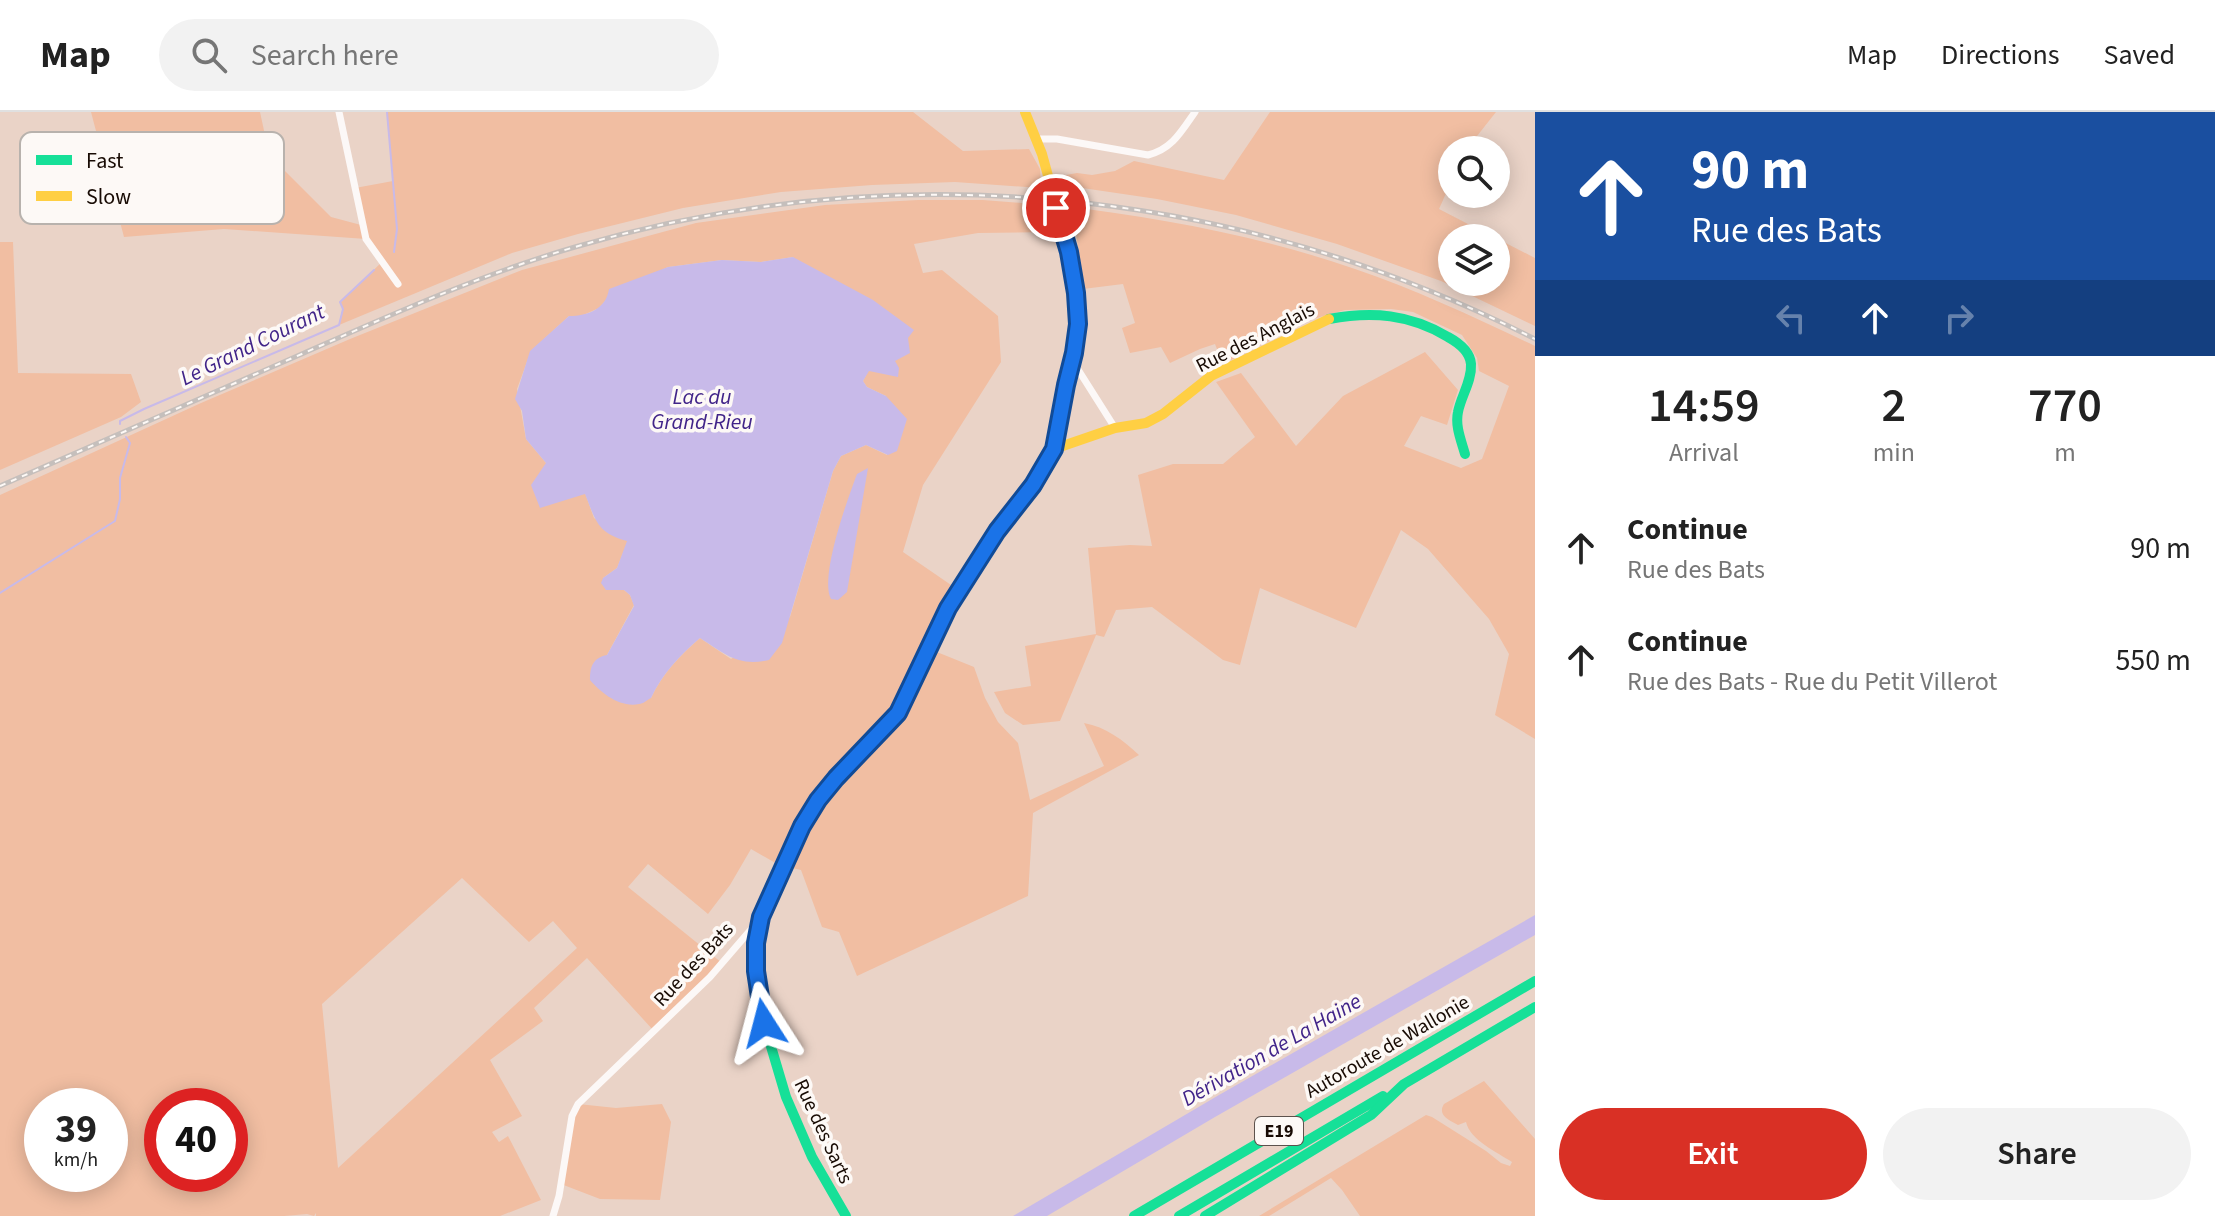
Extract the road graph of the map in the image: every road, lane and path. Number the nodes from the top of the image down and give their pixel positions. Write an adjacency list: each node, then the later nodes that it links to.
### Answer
1 (339, 112): 5 (street)
2 (1025, 112): 4 (main road, Rue des Bats)
3 (1195, 112): 4 (street)
4 (1036, 139): 6 (main road, Rue des Bats)
5 (398, 284)
6 (1072, 360): 7 (street); 8 (main road, Rue des Bats)
7 (1115, 428): 8 (main road, Rue des Anglais); 9 (main road, Rue des Anglais)
8 (1054, 449): 10 (main road, Rue des Bats)
9 (1465, 454)
10 (761, 917): 14 (street, Rue des Bats); 15 (main road, Rue des Sarts)
11 (1535, 981): 16 (main road, Autoroute de Wallonie / E19)
12 (1535, 1007): 13 (main road, Autoroute de Wallonie / E19)
13 (1404, 1084): 17 (main road, E19); 18 (main road, Autoroute de Wallonie)
14 (553, 1216)
15 (846, 1216)
16 (1134, 1216)
17 (1179, 1216)
18 (1205, 1216)

